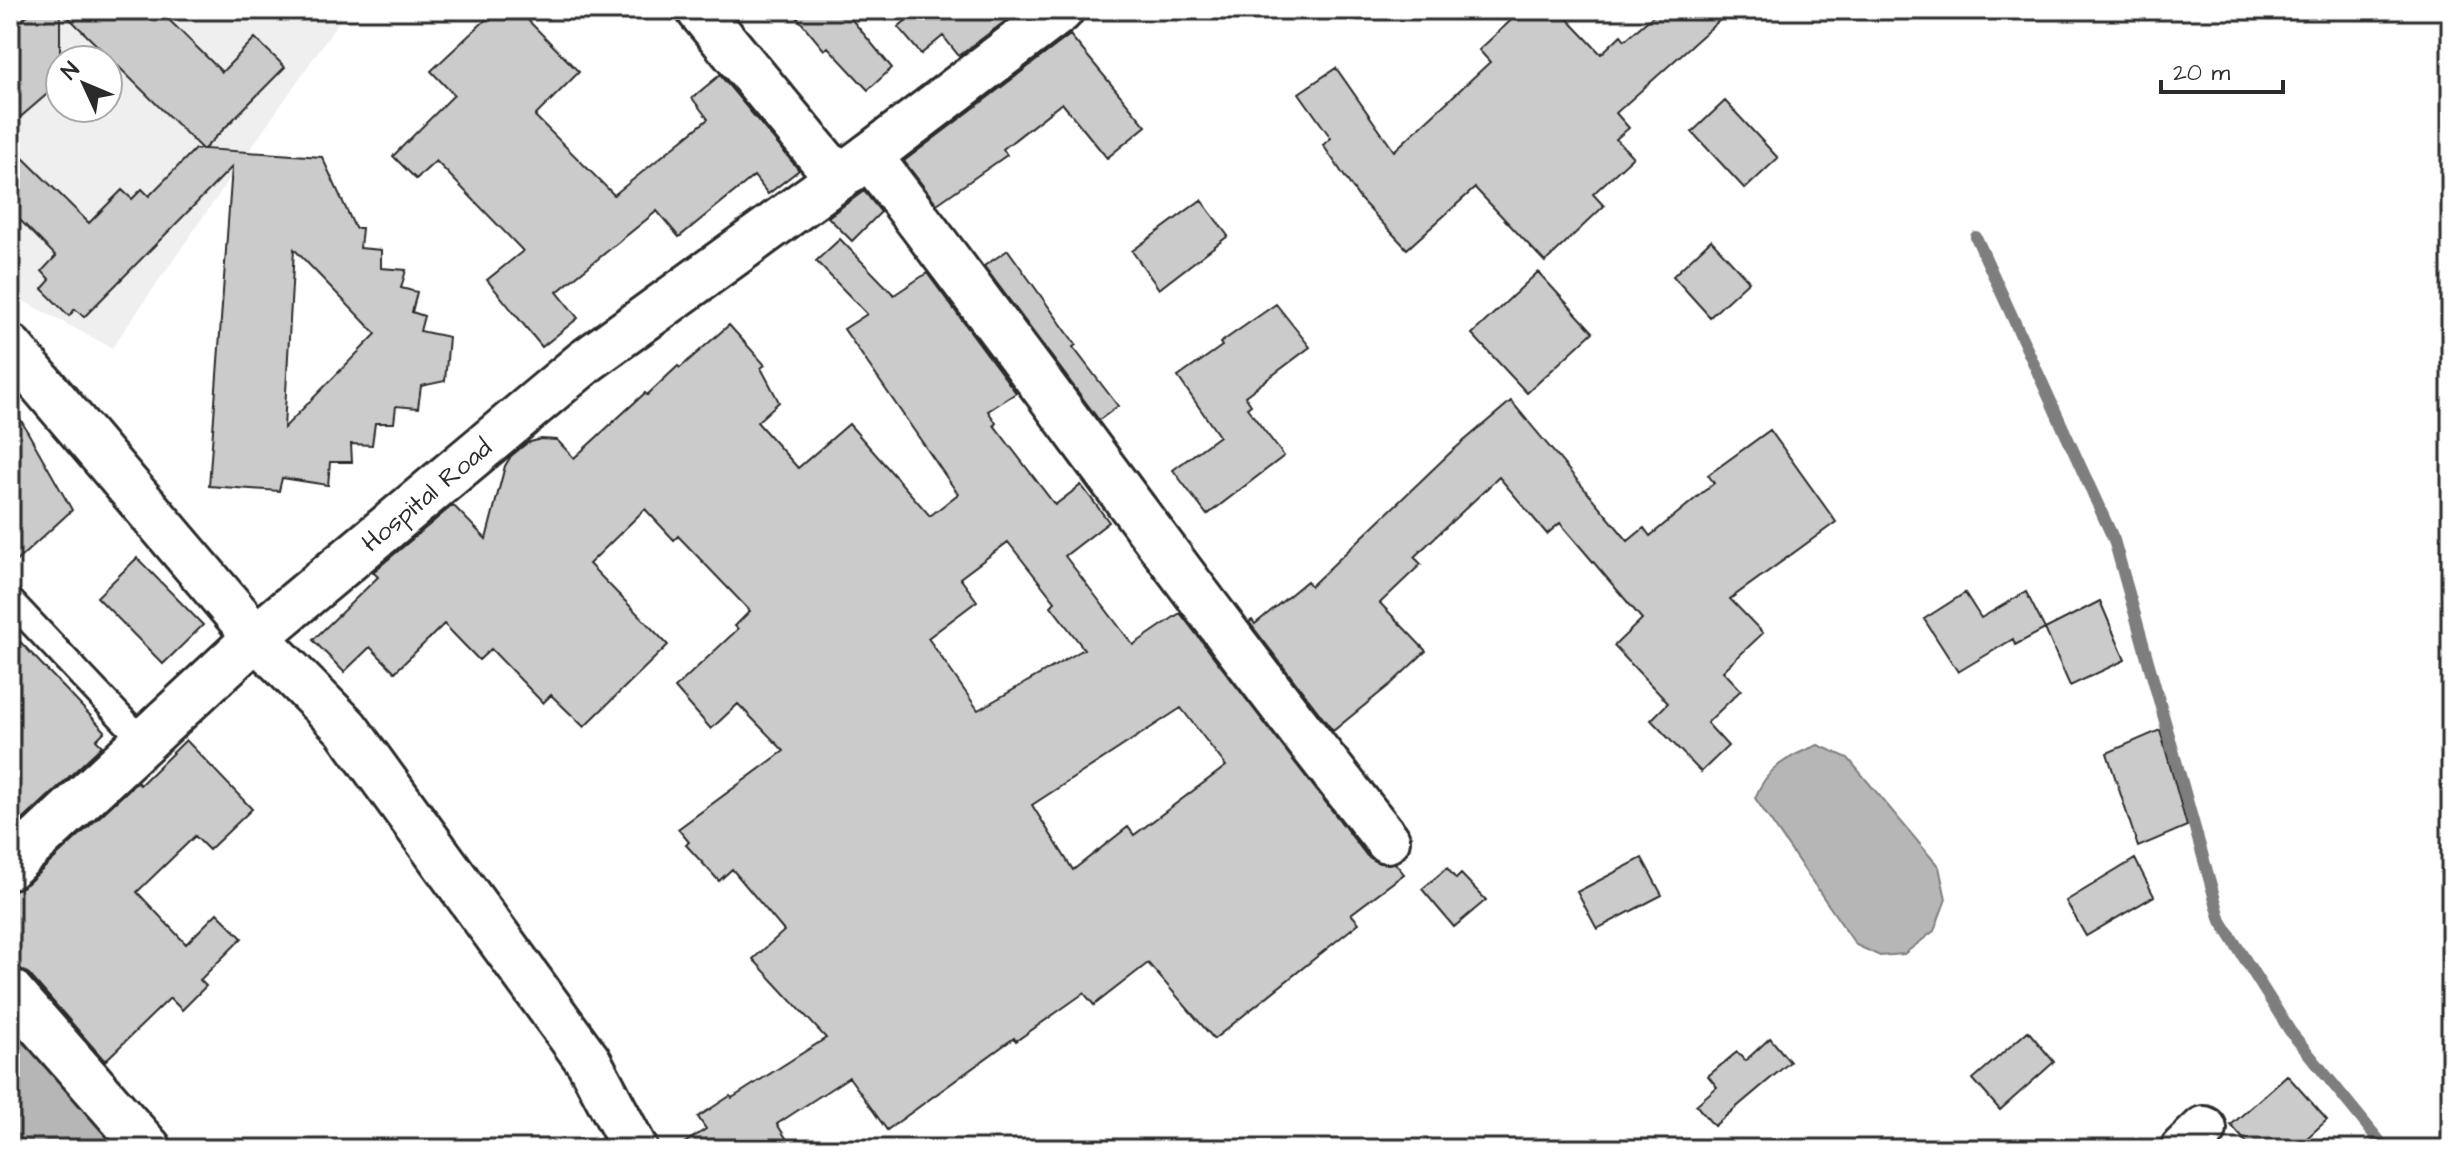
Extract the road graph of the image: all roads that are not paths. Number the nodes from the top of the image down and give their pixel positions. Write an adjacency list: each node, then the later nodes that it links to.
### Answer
1 (699, 10): 3 (street)
2 (1061, 10): 3 (street, Hospital Road)
3 (853, 167): 6 (street, Hospital Road); 8 (street)
4 (10, 347): 6 (street)
5 (10, 600): 7 (lane)
6 (256, 637): 7 (street, Hospital Road); 12 (street)
7 (145, 743): 9 (street, Hospital Road)
8 (1387, 840)
9 (10, 866)
10 (10, 991): 11 (street)
11 (149, 1149)
12 (635, 1149)

